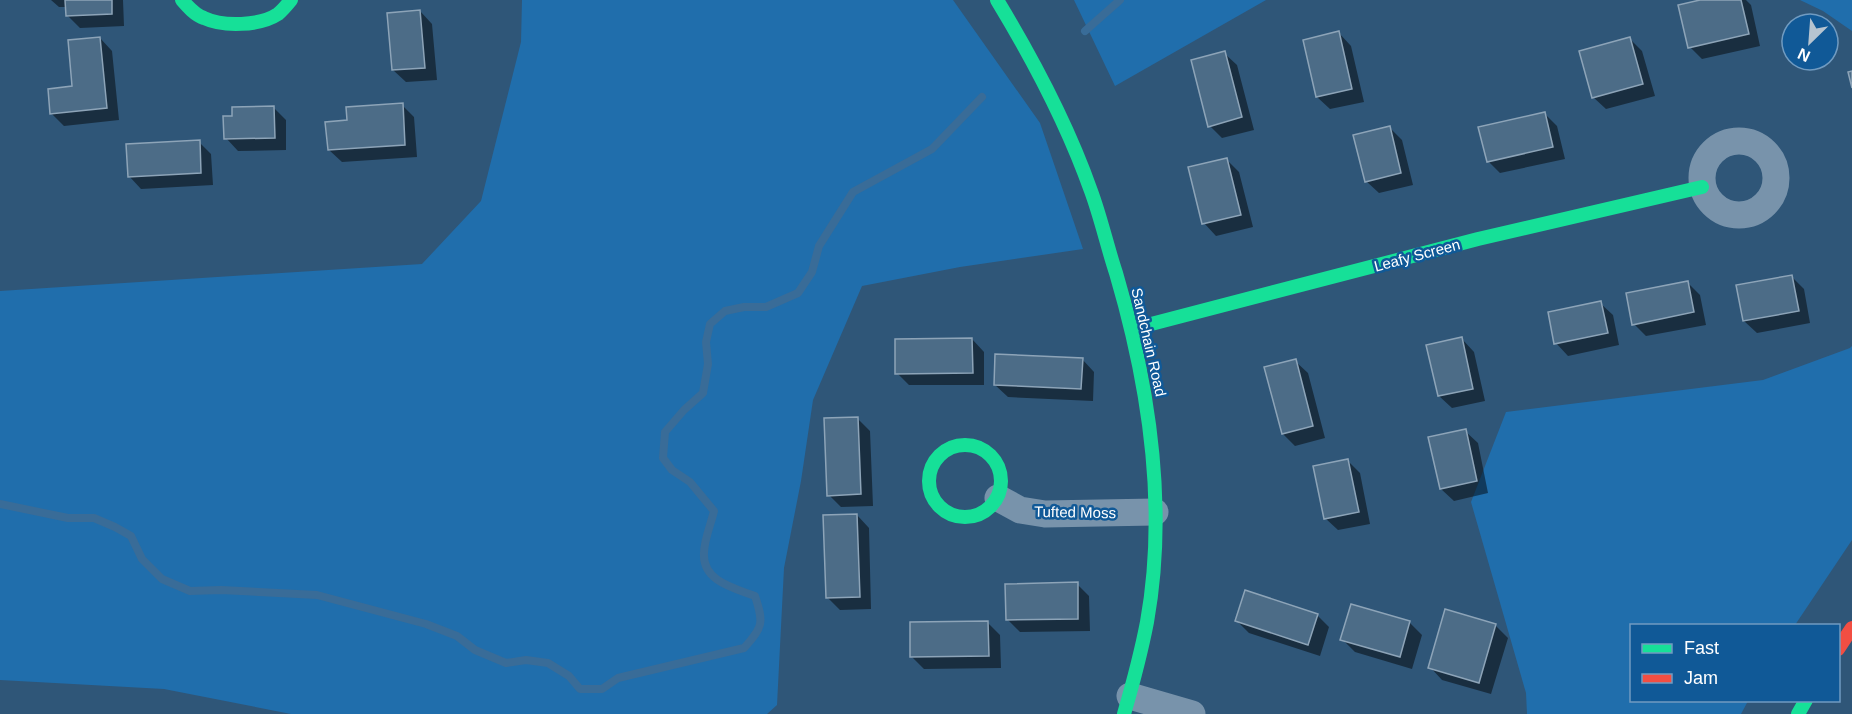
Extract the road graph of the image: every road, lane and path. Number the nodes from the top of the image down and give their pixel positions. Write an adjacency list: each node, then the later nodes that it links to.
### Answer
1 (182, 0): 2 (street)
2 (291, 0)
3 (997, 0): 5 (street, Sandchain Road)
4 (1702, 186): 5 (street, Leafy Screen)
5 (1132, 329): 7 (street, Sandchain Road)
6 (998, 498): 6 (street); 7 (street, Tufted Moss)
7 (1155, 512): 10 (street, Sandchain Road)
8 (1852, 628): 9 (street)
9 (1840, 647)
10 (1127, 705): 11 (street)
11 (1192, 714)

